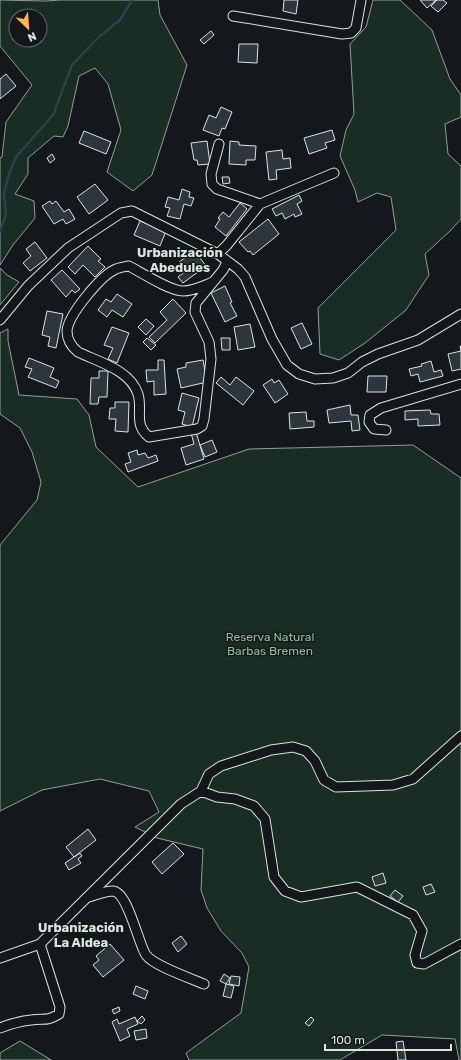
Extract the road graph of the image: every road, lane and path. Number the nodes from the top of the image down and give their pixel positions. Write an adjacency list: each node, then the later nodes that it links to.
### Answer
1 (361, 0): 2 (street)
2 (233, 16)
3 (219, 144): 5 (street)
4 (334, 173): 5 (street)
5 (260, 204): 6 (street)
6 (218, 254): 7 (street); 10 (street)
7 (227, 262): 8 (street); 9 (street)
8 (212, 282): 8 (street)
9 (461, 314)
10 (0, 320)
11 (461, 384): 12 (street)
12 (386, 430)
13 (461, 736): 14 (street)
14 (201, 791): 15 (street); 17 (street)
15 (88, 897): 16 (street); 19 (street)
16 (40, 944): 18 (street); 20 (street)
17 (461, 944)
18 (0, 958)
19 (204, 984)
20 (0, 1028)

